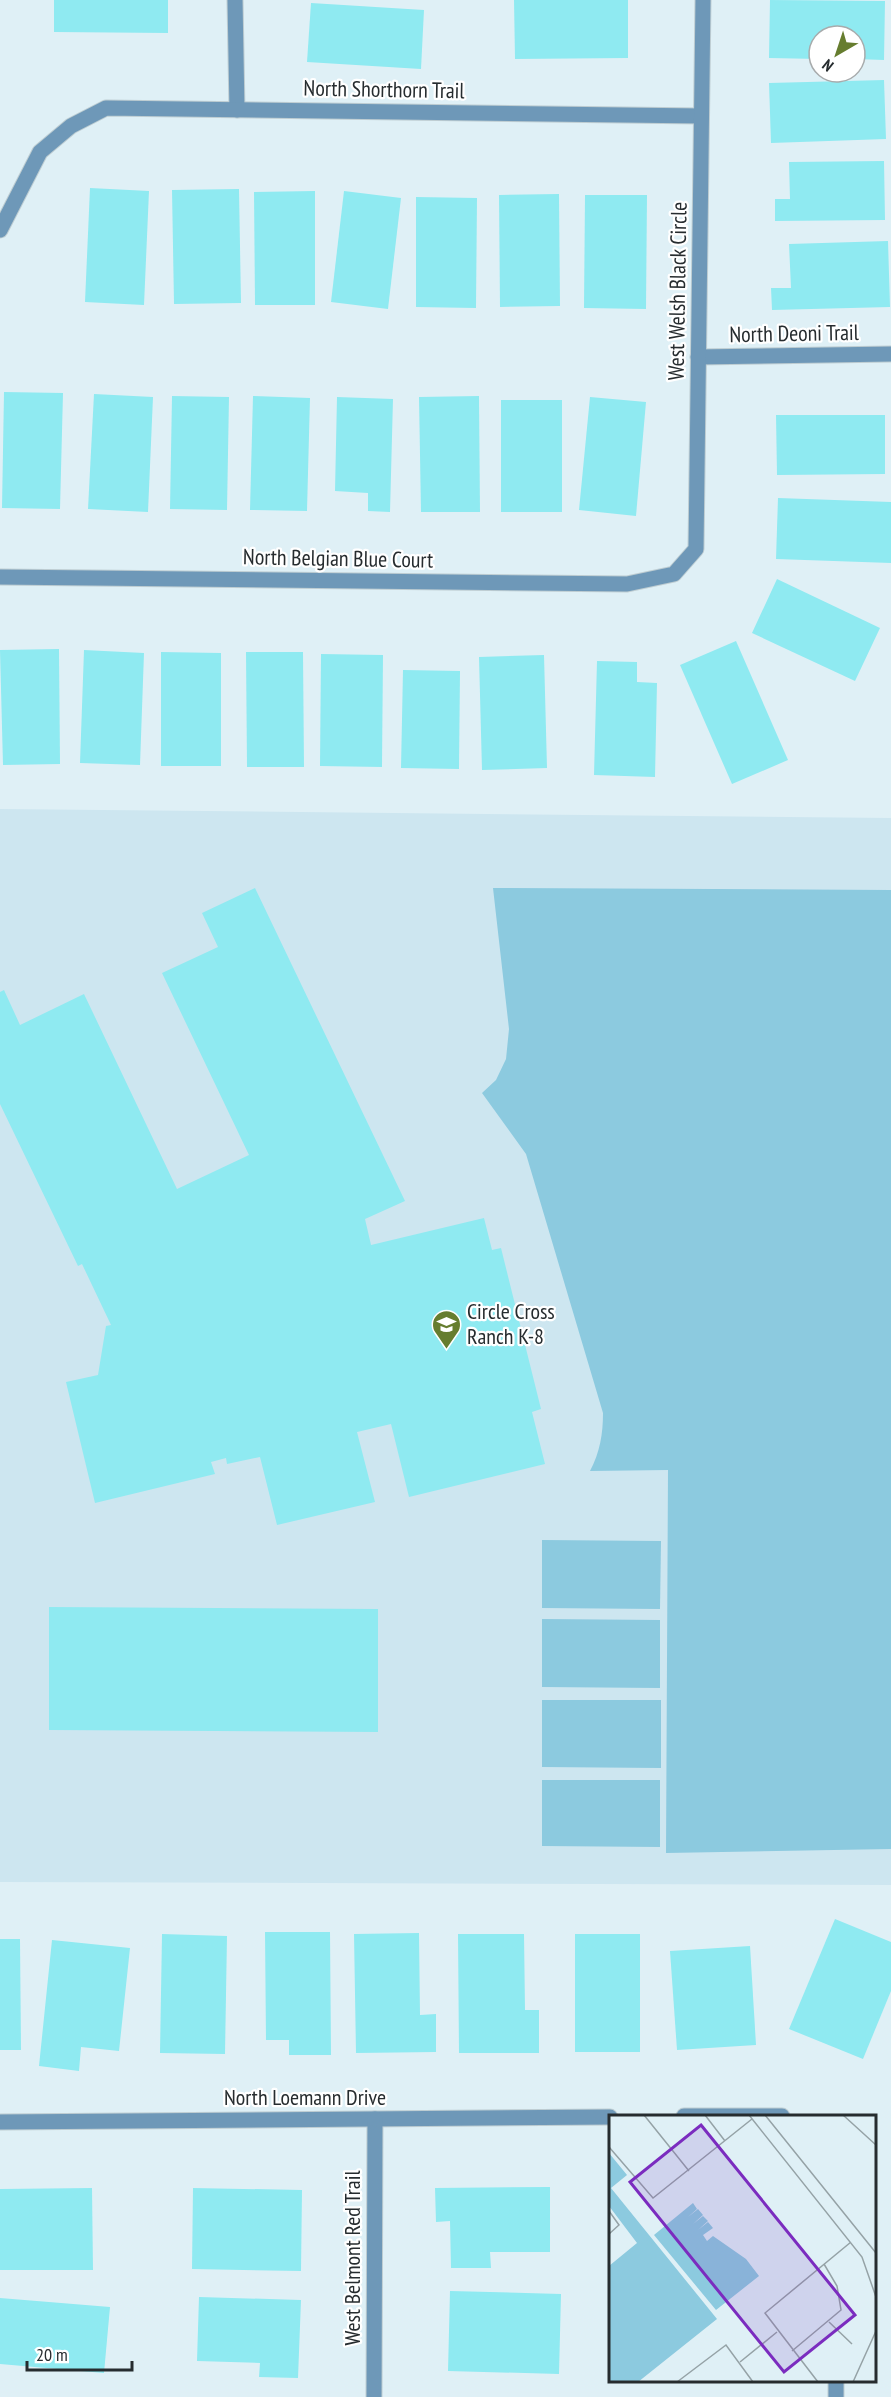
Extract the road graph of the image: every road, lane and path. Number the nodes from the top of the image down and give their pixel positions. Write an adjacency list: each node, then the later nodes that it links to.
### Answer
1 (235, 0): 3 (street)
2 (703, 0): 4 (street, West Welsh Black Circle)
3 (237, 110): 4 (street, North Shorthorn Trail); 5 (street, North Shorthorn Trail)
4 (701, 116): 7 (street, West Welsh Black Circle)
5 (0, 230)
6 (891, 354): 7 (street, North Deoni Trail)
7 (698, 357): 8 (street, West Welsh Black Circle)
8 (674, 574): 9 (street, North Belgian Blue Court)
9 (0, 577)
10 (609, 2117): 11 (street, North Loemann Drive)
11 (375, 2119): 12 (street, North Loemann Drive); 13 (street, West Belmont Red Trail)
12 (0, 2122)
13 (374, 2397)

